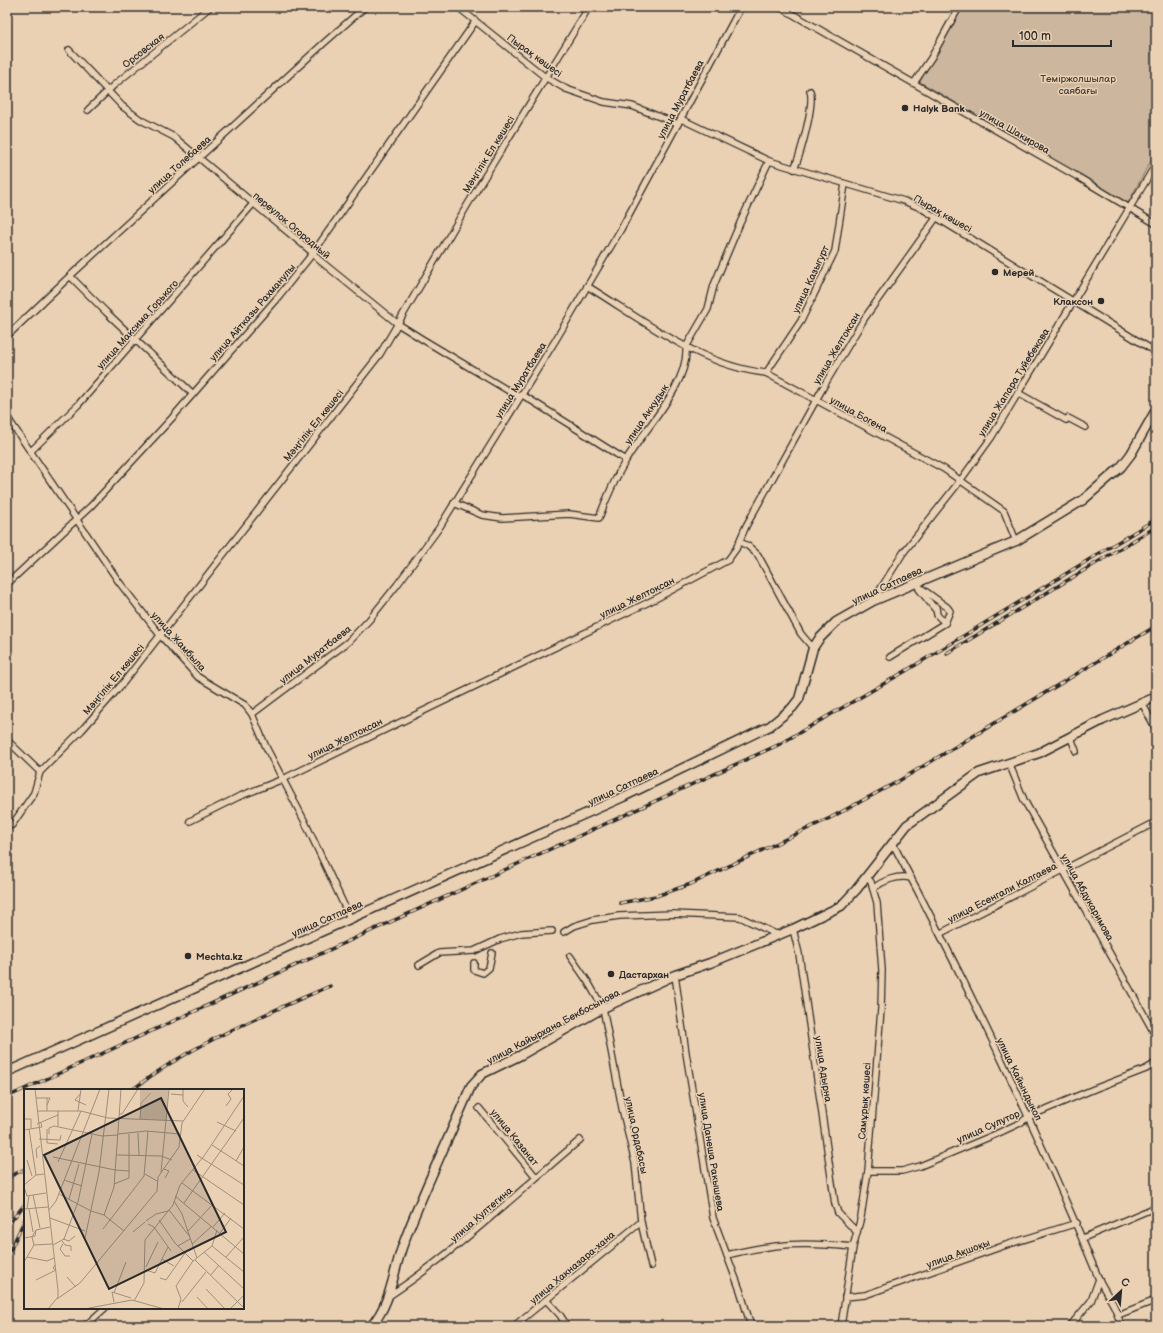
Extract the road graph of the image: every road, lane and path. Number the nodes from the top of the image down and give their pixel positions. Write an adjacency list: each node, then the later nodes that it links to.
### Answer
1 (210, 7): 13 (street, Орсовская)
2 (365, 7): 16 (street, улица Толебаева)
3 (458, 7): 8 (street, Пырақ көшесі)
4 (589, 7): 10 (street, Мәңгілік Ел көшесі)
5 (741, 7): 15 (street, улица Муратбаева)
6 (780, 7): 11 (street, улица Шакирова)
7 (959, 7): 11 (street)
8 (475, 22): 10 (street, Пырақ көшесі); 25 (street, улица Айтказы Рахманулы)
9 (69, 50): 13 (street, переулок Огородный)
10 (545, 77): 15 (street, Пырақ көшесі); 29 (street, Мәңгілік Ел көшесі)
11 (914, 83): 22 (street, улица Шакирова)
12 (810, 91): 19 (street)
13 (107, 92): 14 (street, Орсовская); 16 (street, переулок Огородный)
14 (88, 110)
15 (679, 121): 17 (street, Пырақ көшесі); 27 (street, улица Муратбаева)
16 (199, 158): 21 (street, переулок Огородный); 26 (street, улица Толебаева)
17 (769, 161): 19 (street, Пырақ көшесі); 32 (street, улица Аккудык)
18 (1156, 164): 22 (street, улица Жапара Туйебекова)
19 (794, 170): 20 (street, Пырақ көшесі)
20 (845, 184): 23 (street, Пырақ көшесі); 34 (street, улица Казыгурт)
21 (253, 204): 25 (street, переулок Огородный); 31 (street, улица Максима Горького)
22 (1130, 209): 24 (street, улица Шакирова); 28 (street, улица Жапара Туйебекова)
23 (936, 218): 28 (street, Пырақ көшесі); 38 (street, улица Желтоксан)
24 (1156, 224)
25 (313, 253): 29 (street, переулок Огородный); 36 (street, улица Айтказы Рахманулы)
26 (70, 276): 30 (street, улица Толебаева); 31 (street)
27 (587, 286): 32 (street, улица Богена); 37 (street, улица Муратбаева)
28 (1074, 302): 33 (street, Пырақ көшесі); 35 (street, улица Жапара Туйебекова)
29 (398, 324): 37 (street, переулок Огородный); 55 (street, Мәңгілік Ел көшесі)
30 (7, 336)
31 (135, 340): 36 (street); 42 (street, улица Максима Горького)
32 (686, 347): 34 (street, улица Богена); 43 (street, улица Аккудык)
33 (1156, 352)
34 (766, 373): 38 (street, улица Богена)
35 (1018, 392): 41 (street); 44 (street, улица Жапара Туйебекова)
36 (193, 394): 46 (street, улица Айтказы Рахманулы)
37 (520, 395): 43 (street, переулок Огородный); 45 (street, улица Муратбаева)
38 (816, 401): 44 (street, улица Богена); 48 (street, улица Желтоксан)
39 (1156, 410): 47 (street, улица Сатпаева)
40 (7, 417): 42 (street, улица Жамбыла)
41 (1085, 427)
42 (31, 451): 46 (street, улица Жамбыла)
43 (626, 460): 45 (street, улица Аккудык)
44 (960, 481): 47 (street, улица Богена); 51 (street, улица Жапара Туйебекова)
45 (454, 503): 60 (street, улица Муратбаева)
46 (77, 520): 50 (street, улица Айтказы Рахманулы); 55 (street, улица Жамбыла)
47 (1016, 541): 49 (street, улица Сатпаева)
48 (740, 542): 56 (street); 67 (street, улица Желтоксан)
49 (914, 582): 51 (street, улица Сатпаева); 52 (street); 53 (street)
50 (7, 584)
51 (873, 601): 56 (street, улица Сатпаева)
52 (939, 601): 53 (street); 54 (street)
53 (936, 609): 54 (street)
54 (945, 623): 57 (street)
55 (160, 635): 60 (street, улица Жамбыла); 66 (street, Мәңгілік Ел көшесі)
56 (813, 648): 76 (street, улица Сатпаева)
57 (890, 657)
58 (1156, 697): 59 (street, улица Кайырхана Бекбосынова)
59 (1142, 702): 61 (street); 62 (street, улица Кайырхана Бекбосынова)
60 (252, 714): 67 (street, улица Жамбыла)
61 (1156, 729)
62 (1071, 738): 64 (street); 65 (street, улица Кайырхана Бекбосынова)
63 (7, 740): 66 (street)
64 (1076, 751)
65 (1009, 763): 71 (street, улица Кайырхана Бекбосынова); 72 (street, улица Абдукаримова)
66 (40, 772): 70 (street, Мәңгілік Ел көшесі)
67 (283, 779): 68 (street, улица Желтоксан); 76 (street, улица Жамбыла)
68 (190, 821)
69 (1156, 822): 72 (street, улица Есенгали Калгаева)
70 (12, 825)
71 (892, 844): 73 (street, улица Кайырхана Бекбосынова); 74 (street, улица Кайындыкол)
72 (1063, 871): 80 (street, улица Есенгали Калгаева); 88 (street, улица Абдукаримова)
73 (867, 877): 75 (street, Самұрық көшесі); 77 (street, улица Кайырхана Бекбосынова)
74 (911, 878): 75 (street); 80 (street, улица Кайындыкол)
75 (873, 889): 94 (street, Самұрық көшесі)
76 (350, 918): 90 (street, улица Сатпаева)
77 (793, 929): 81 (street, улица Кайырхана Бекбосынова); 99 (street, улица Адырна)
78 (552, 931): 85 (street)
79 (564, 932): 81 (street)
80 (941, 933): 92 (street, улица Кайындыкол)
81 (778, 935): 86 (street, улица Кайырхана Бекбосынова)
82 (492, 953): 84 (street)
83 (570, 956): 87 (street, улица Ордабасы)
84 (474, 963)
85 (419, 965)
86 (675, 975): 87 (street, улица Кайырхана Бекбосынова); 102 (street, улица Данеша Ракышева)
87 (603, 1008): 97 (street, улица Ордабасы); 105 (street, улица Кайырхана Бекбосынова)
88 (1156, 1036)
89 (1156, 1063): 92 (street, улица Сулутор)
90 (7, 1072)
91 (479, 1108): 95 (street, улица Казанат)
92 (1030, 1116): 94 (street, улица Сулутор); 98 (street, улица Кайындыкол)
93 (580, 1140): 95 (street, улица Култегина)
94 (868, 1171): 99 (street, Самұрық көшесі)
95 (536, 1177): 105 (street, улица Култегина)
96 (1156, 1208): 100 (street)
97 (641, 1222): 103 (street, улица Ордабасы); 107 (street, улица Хакназара-хана)
98 (1077, 1223): 100 (street, улица Кайындыкол); 106 (street, улица Ақшоқы)
99 (857, 1232): 101 (street, Самұрық көшесі)
100 (1083, 1238): 104 (street, улица Кайындыкол)
101 (853, 1247): 102 (street); 106 (street, Самұрық көшесі)
102 (727, 1255): 115 (street, улица Данеша Ракышева)
103 (651, 1266)
104 (1099, 1279): 110 (street, улица Кайындыкол); 117 (street)
105 (389, 1296): 111 (street, улица Кайырхана Бекбосынова)
106 (845, 1297): 116 (street, Самұрық көшесі)
107 (546, 1300): 113 (street, улица Хакназара-хана); 114 (street)
108 (1156, 1300): 110 (street)
109 (104, 1309): 112 (street)
110 (1118, 1315): 118 (street, улица Кайындыкол)
111 (375, 1325)
112 (85, 1326)
113 (514, 1326)
114 (566, 1326)
115 (751, 1326)
116 (841, 1326)
117 (1070, 1326)
118 (1121, 1326)

